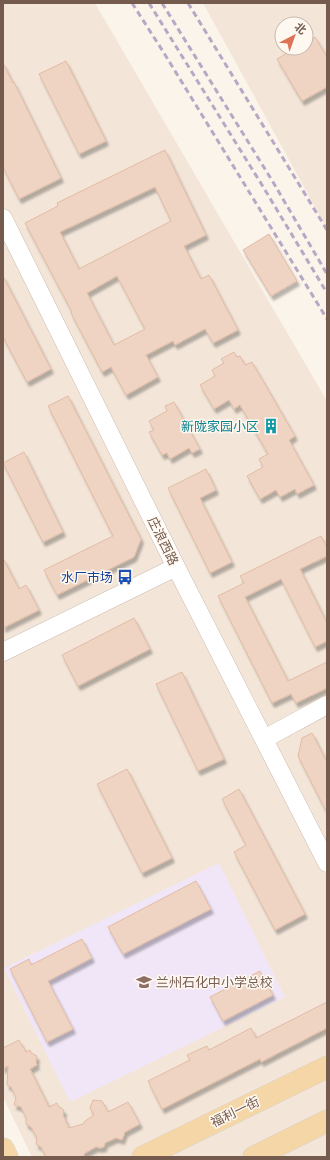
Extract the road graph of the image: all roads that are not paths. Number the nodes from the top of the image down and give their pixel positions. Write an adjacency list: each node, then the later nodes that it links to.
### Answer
1 (3, 218): 2 (street, 庄浪西路)
2 (176, 567): 3 (street); 5 (street, 庄浪西路)
3 (3, 652)
4 (327, 705): 5 (street)
5 (264, 739): 6 (street, 庄浪西路)
6 (327, 863)
7 (327, 1066): 11 (main road, 福利一街)
8 (327, 1121): 12 (main road)
9 (3, 1149): 10 (main road)
10 (7, 1157)
11 (143, 1157)
12 (254, 1157)

